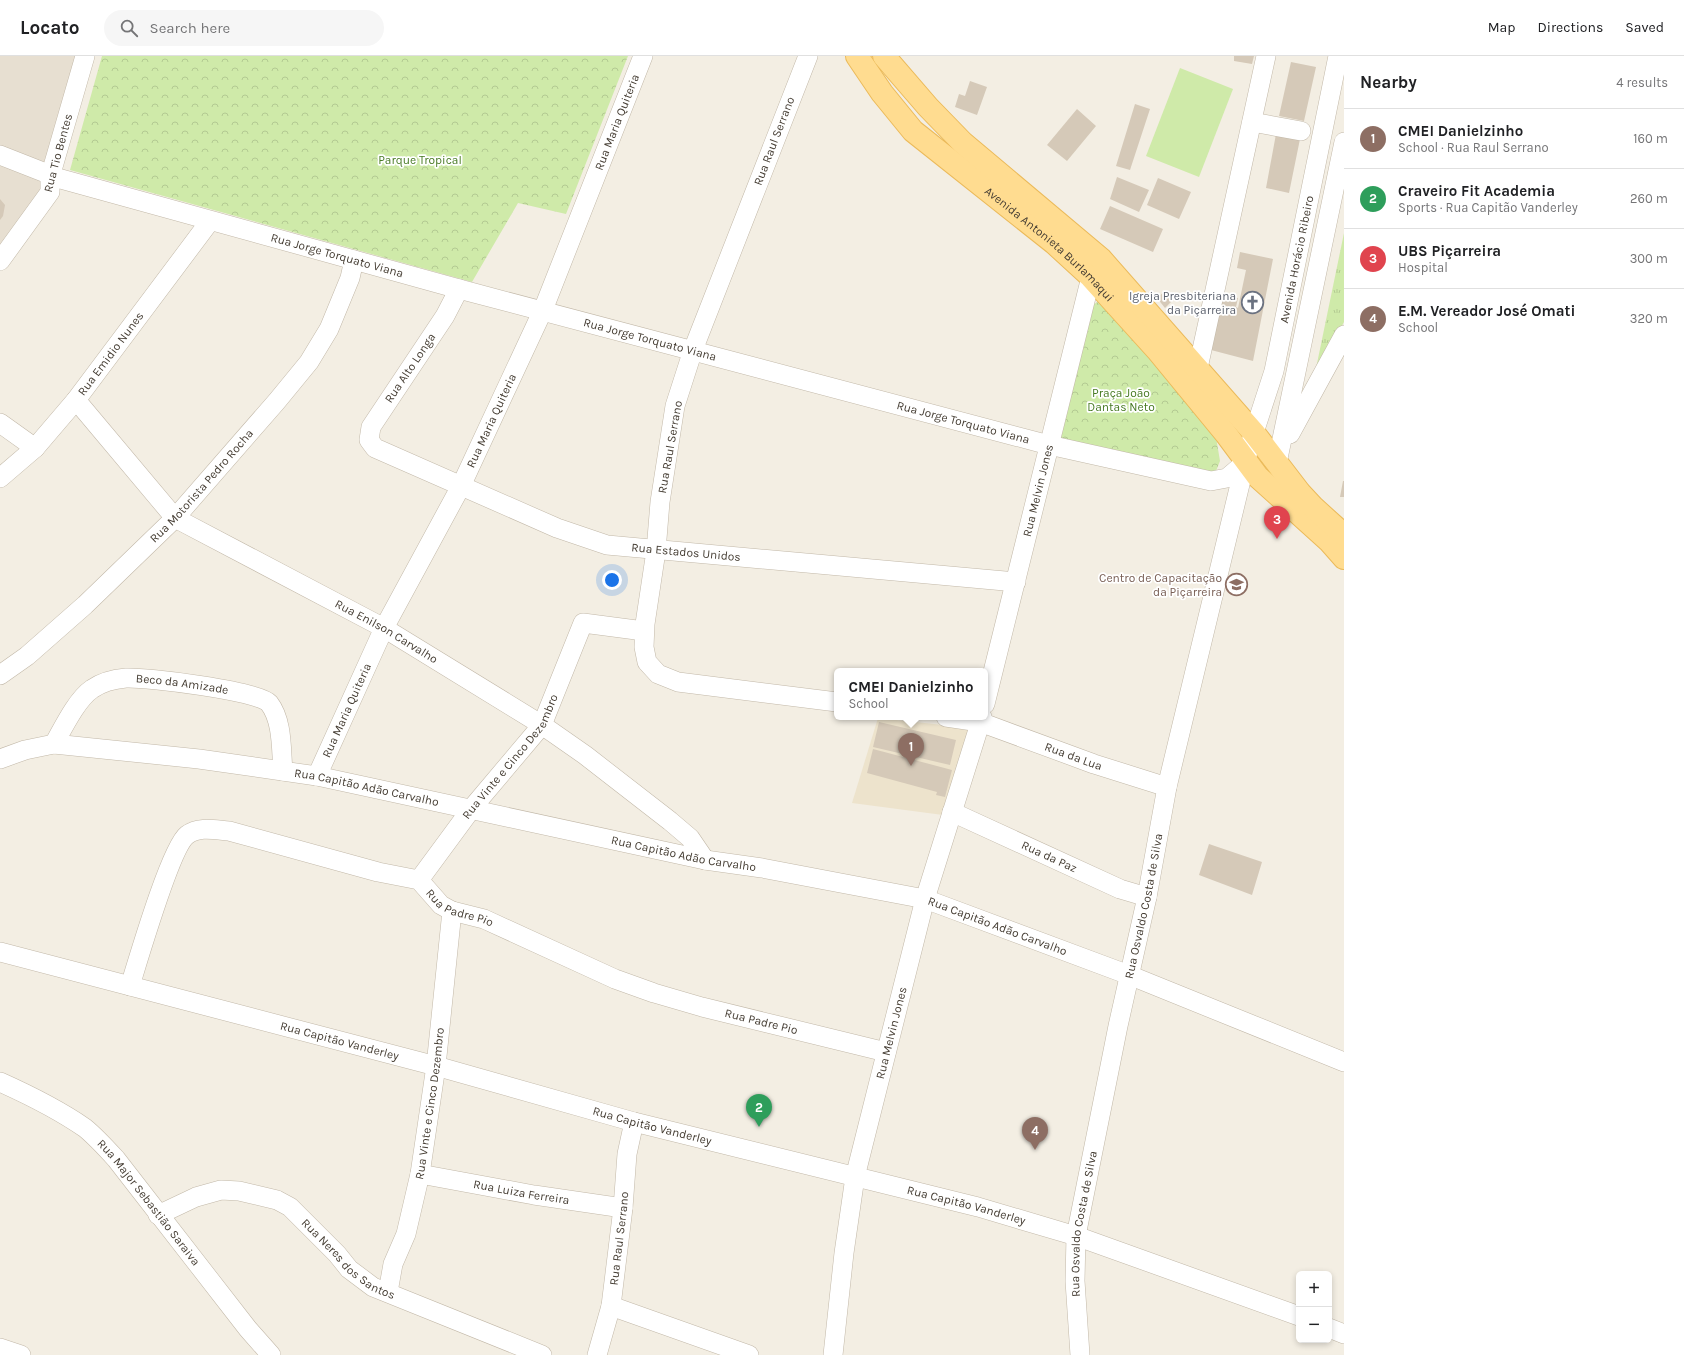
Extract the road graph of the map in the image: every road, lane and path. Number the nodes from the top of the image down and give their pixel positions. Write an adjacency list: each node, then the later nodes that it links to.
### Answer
1 (85, 56): 14 (street, Rua Tio Bentes)
2 (643, 56): 21 (street, Rua Maria Quiteria)
3 (808, 56): 23 (street, Rua Raul Serrano)
4 (857, 56): 13 (main road, Avenida Antonieta Burlamaqui)
5 (884, 56): 12 (main road, Avenida Antonieta Burlamaqui)
6 (1266, 56): 8 (street)
7 (1338, 56): 28 (street, Avenida Horácio Ribeiro)
8 (1252, 122): 9 (street); 25 (street)
9 (1301, 131)
10 (1344, 142): 32 (street, Avenida Horácio Ribeiro)
11 (0, 155): 14 (street, Rua Jorge Torquato Viana)
12 (983, 159): 13 (main road); 15 (main road, Avenida Antonieta Burlamaqui)
13 (968, 175): 15 (main road, Avenida Antonieta Burlamaqui)
14 (50, 177): 16 (street, Rua Jorge Torquato Viana); 18 (street, Rua Tio Bentes)
15 (1008, 193): 19 (main road, Avenida Antonieta Burlamaqui); 25 (main road, Avenida Antonieta Burlamaqui)
16 (210, 220): 17 (street, Rua Jorge Torquato Viana); 26 (street, Rua Emidio Nunes)
17 (354, 260): 20 (street, Rua Jorge Torquato Viana); 36 (street, Rua Motorista Pedro Rocha)
18 (0, 261)
19 (1091, 277): 29 (street, Rua Melvin Jones); 33 (main road, Avenida Antonieta Burlamaqui)
20 (459, 289): 21 (street, Rua Jorge Torquato Viana); 31 (street, Rua Alto Longa)
21 (543, 310): 23 (street, Rua Jorge Torquato Viana); 35 (street, Rua Maria Quiteria)
22 (1344, 335): 24 (street)
23 (693, 350): 29 (street, Rua Jorge Torquato Viana); 39 (street, Rua Raul Serrano)
24 (1339, 356): 32 (street)
25 (1198, 368): 28 (main road, Avenida Antonieta Burlamaqui)
26 (76, 400): 30 (street, Rua Emidio Nunes); 36 (street, Rua Enilson Carvalho)
27 (0, 423): 30 (street)
28 (1254, 433): 32 (main road, Avenida Antonieta Burlamaqui); 33 (street, Avenida Horácio Ribeiro)
29 (1049, 445): 33 (street, Rua Jorge Torquato Viana); 41 (street, Rua Melvin Jones)
30 (35, 448): 34 (street, Rua Emidio Nunes)
31 (375, 448): 35 (street, Rua Estados Unidos)
32 (1279, 457): 37 (main road, Avenida Antonieta Burlamaqui)
33 (1247, 461): 40 (main road, Avenida Antonieta Burlamaqui); 54 (street, Rua Osvaldo Costa de Silva)
34 (0, 478)
35 (461, 486): 39 (street, Rua Estados Unidos); 42 (street, Rua Maria Quiteria)
36 (175, 518): 42 (street, Rua Enilson Carvalho); 44 (street, Rua Motorista Pedro Rocha)
37 (1334, 521): 38 (main road, Avenida Antonieta Burlamaqui)
38 (1344, 535)
39 (656, 551): 41 (street, Rua Estados Unidos); 43 (street, Rua Raul Serrano)
40 (1344, 558)
41 (1016, 582): 45 (street, Rua Melvin Jones)
42 (384, 628): 49 (street, Rua Enilson Carvalho); 53 (street, Rua Maria Quiteria)
43 (644, 631): 46 (street, Rua Raul Serrano); 49 (street, Rua Vinte e Cinco Dezembro)
44 (0, 675)
45 (988, 691)
46 (834, 702)
47 (988, 717): 54 (street, Rua da Lua)
48 (980, 720): 56 (street, Rua Melvin Jones)
49 (542, 725): 55 (street, Rua Vinte e Cinco Dezembro); 57 (street, Rua Enilson Carvalho)
50 (54, 744): 51 (street, Rua Capitão Adão Carvalho); 52 (street, Rua Capitão Adão Carvalho); 52 (street, Beco da Amizade)
51 (0, 759)
52 (283, 771): 53 (street, Rua Capitão Adão Carvalho)
53 (317, 776): 55 (street, Rua Capitão Adão Carvalho)
54 (1167, 788): 59 (street, Rua Osvaldo Costa de Silva)
55 (472, 808): 57 (street, Rua Capitão Adão Carvalho); 58 (street, Rua Vinte e Cinco Dezembro)
56 (952, 812): 59 (street, Rua da Paz); 60 (street, Rua Melvin Jones)
57 (705, 860): 60 (street, Rua Capitão Adão Carvalho)
58 (419, 880): 61 (street, Rua Padre Pio); 64 (street, Rua Padre Pio)
59 (1147, 896): 63 (street, Rua Osvaldo Costa de Silva)
60 (925, 899): 63 (street, Rua Capitão Adão Carvalho); 65 (street, Rua Melvin Jones)
61 (452, 911): 65 (street, Rua Padre Pio); 67 (street, Rua Vinte e Cinco Dezembro)
62 (0, 952): 64 (street, Rua Capitão Vanderley)
63 (1129, 975): 66 (street, Rua Capitão Adão Carvalho); 74 (street, Rua Osvaldo Costa de Silva)
64 (130, 986): 67 (street, Rua Capitão Vanderley)
65 (886, 1052): 71 (street, Rua Melvin Jones)
66 (1344, 1062)
67 (436, 1066): 69 (street, Rua Capitão Vanderley); 70 (street, Rua Vinte e Cinco Dezembro)
68 (0, 1082): 73 (street, Rua Major Sebastião Saraiva)
69 (634, 1122): 71 (street, Rua Capitão Vanderley); 72 (street, Rua Raul Serrano)
70 (420, 1174): 72 (street, Rua Luiza Ferreira); 75 (street, Rua Vinte e Cinco Dezembro)
71 (855, 1177): 74 (street, Rua Capitão Vanderley); 86 (street, Rua Melvin Jones)
72 (623, 1208): 76 (street, Rua Raul Serrano)
73 (158, 1214): 75 (street, Rua Neres dos Santos); 82 (street, Rua Major Sebastião Saraiva)
74 (1076, 1236): 77 (street, Rua Capitão Vanderley); 87 (street, Rua Osvaldo Costa de Silva)
75 (388, 1292): 83 (street, Rua Neres dos Santos)
76 (611, 1306): 84 (street, Rua Raul Serrano); 85 (street)
77 (1296, 1315)
78 (1332, 1329): 79 (street)
79 (1344, 1334)
80 (0, 1348): 81 (street)
81 (21, 1355)
82 (271, 1355)
83 (542, 1355)
84 (597, 1355)
85 (748, 1355)
86 (833, 1355)
87 (1080, 1355)

